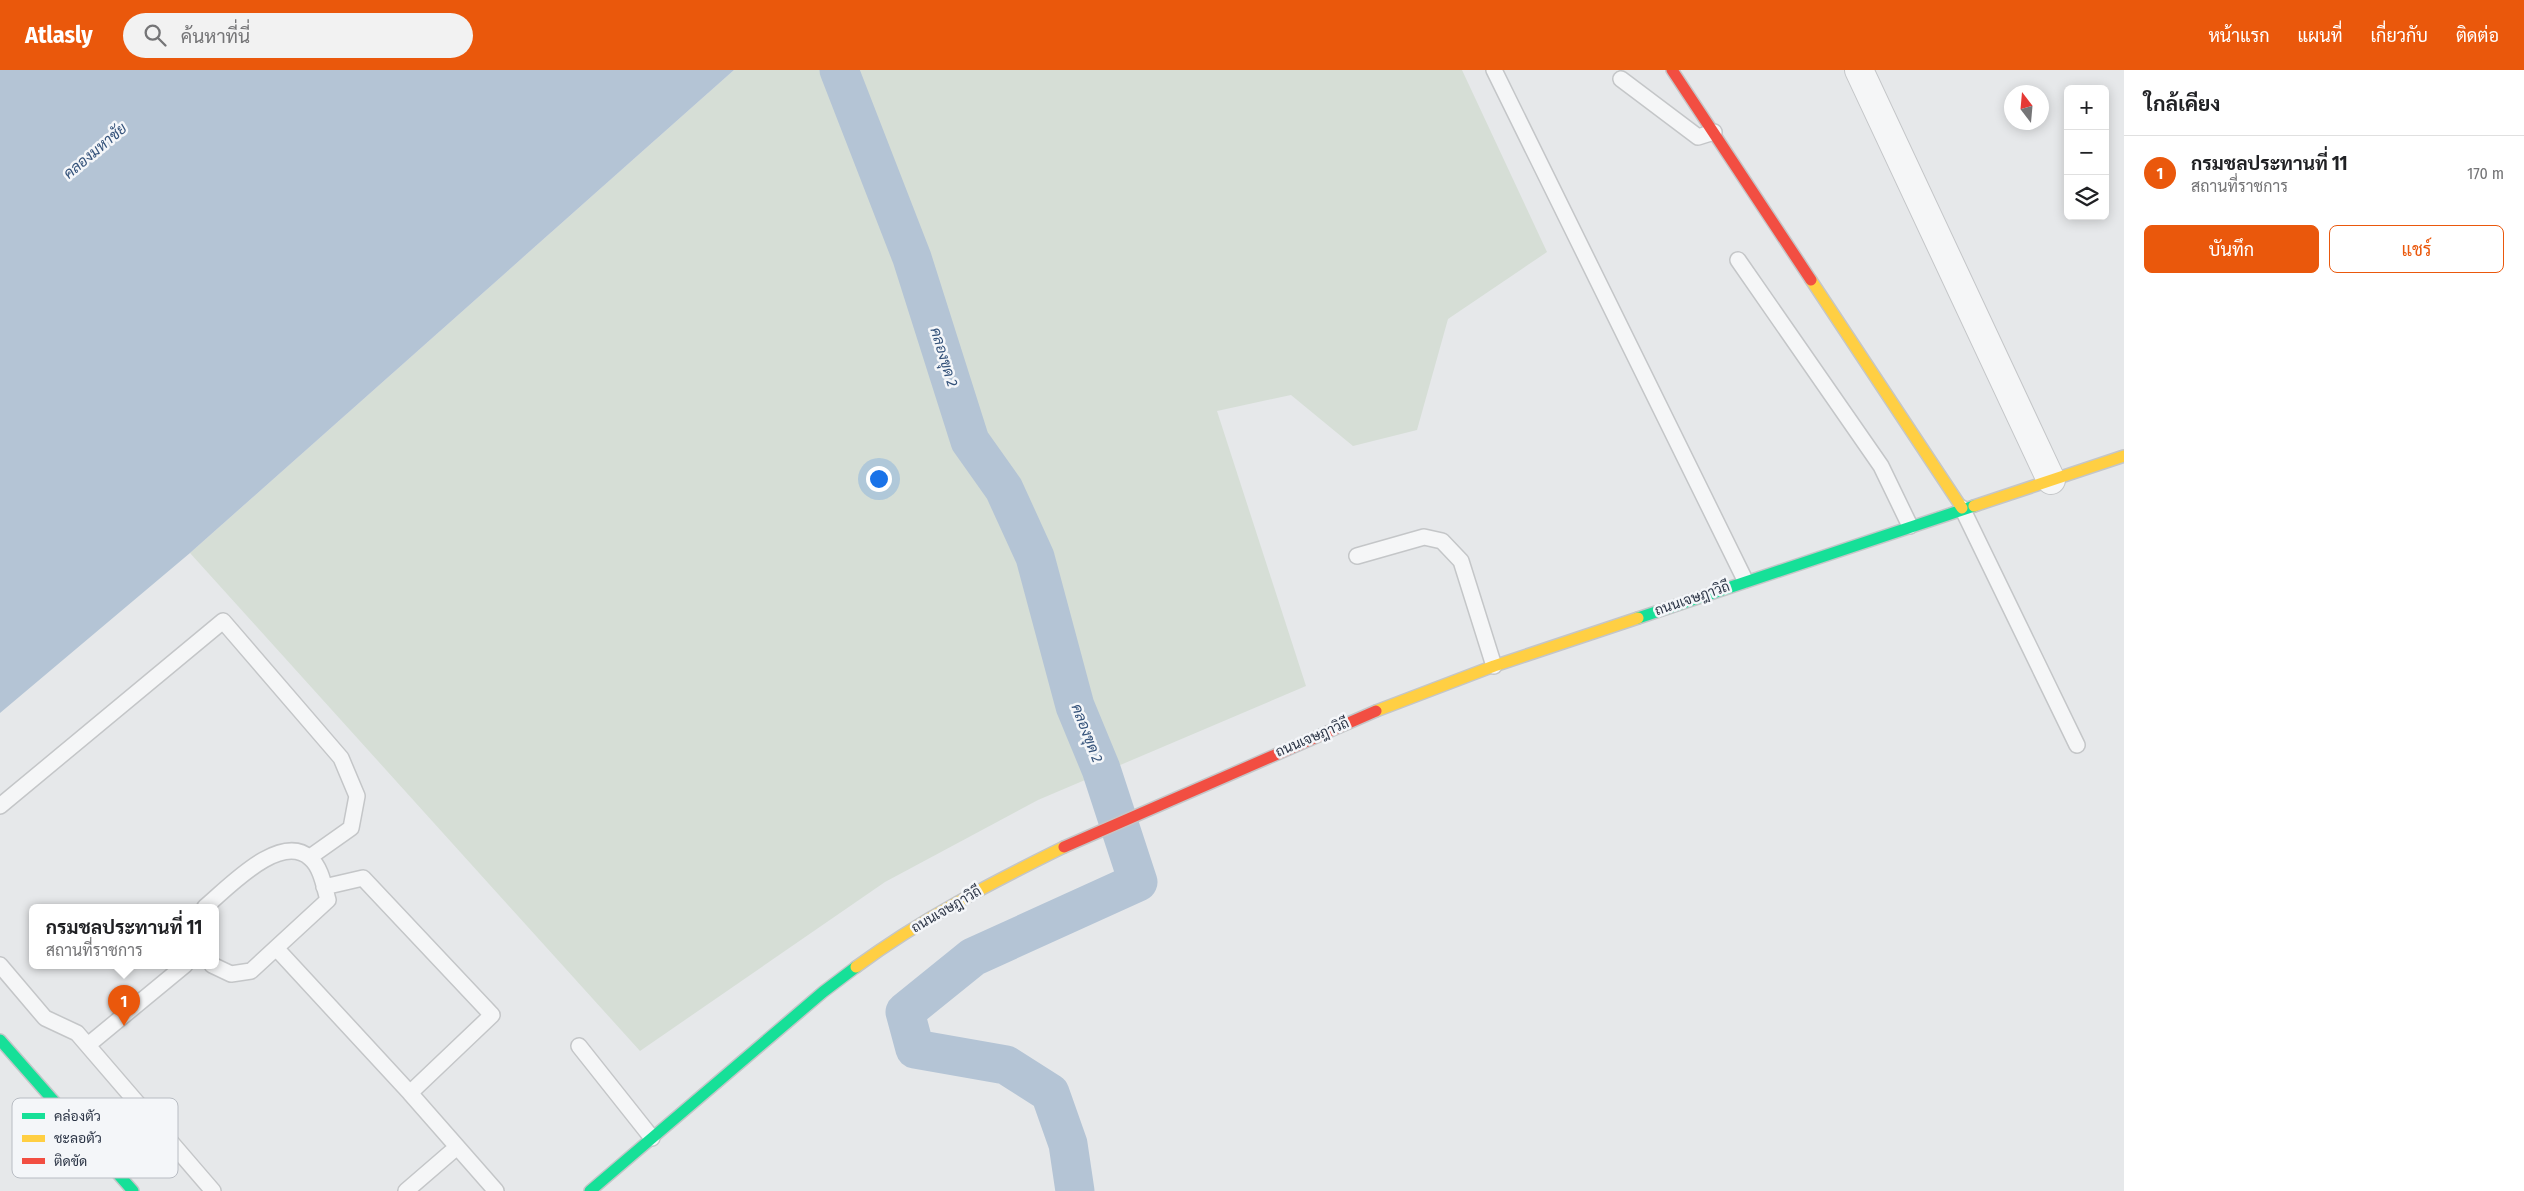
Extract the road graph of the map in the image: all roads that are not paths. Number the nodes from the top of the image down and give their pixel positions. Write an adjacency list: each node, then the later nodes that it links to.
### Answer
1 (1494, 70): 12 (lane)
2 (1672, 70): 5 (street)
3 (1859, 70): 8 (street)
4 (1622, 79): 5 (lane)
5 (1714, 132): 9 (street)
6 (1738, 260): 10 (lane)
7 (2124, 456): 8 (street, ถนนเจษฎาวิถี)
8 (2050, 480): 9 (street, ถนนเจษฎาวิถี)
9 (1962, 508): 10 (street, ถนนเจษฎาวิถี); 14 (lane)
10 (1910, 526): 12 (street, ถนนเจษฎาวิถี)
11 (1357, 556): 13 (lane)
12 (1745, 580): 13 (street, ถนนเจษฎาวิถี)
13 (1494, 666): 29 (street, ถนนเจษฎาวิถี)
14 (2077, 745)
15 (0, 806): 16 (lane)
16 (310, 857): 17 (lane); 18 (lane)
17 (324, 887): 19 (lane); 26 (lane)
18 (209, 904)
19 (276, 948): 21 (lane); 26 (lane)
20 (0, 965): 24 (lane)
21 (219, 968)
22 (180, 969): 24 (lane)
23 (0, 1040): 27 (street)
24 (88, 1045): 28 (lane)
25 (579, 1046): 29 (lane)
26 (410, 1093): 30 (lane)
27 (49, 1098)
28 (133, 1098)
29 (652, 1138): 37 (street, ถนนเจษฎาวิถี)
30 (457, 1147): 35 (lane); 36 (lane)
31 (178, 1150): 34 (lane)
32 (121, 1178): 33 (street)
33 (133, 1191)
34 (213, 1191)
35 (406, 1191)
36 (496, 1191)
37 (590, 1191)

